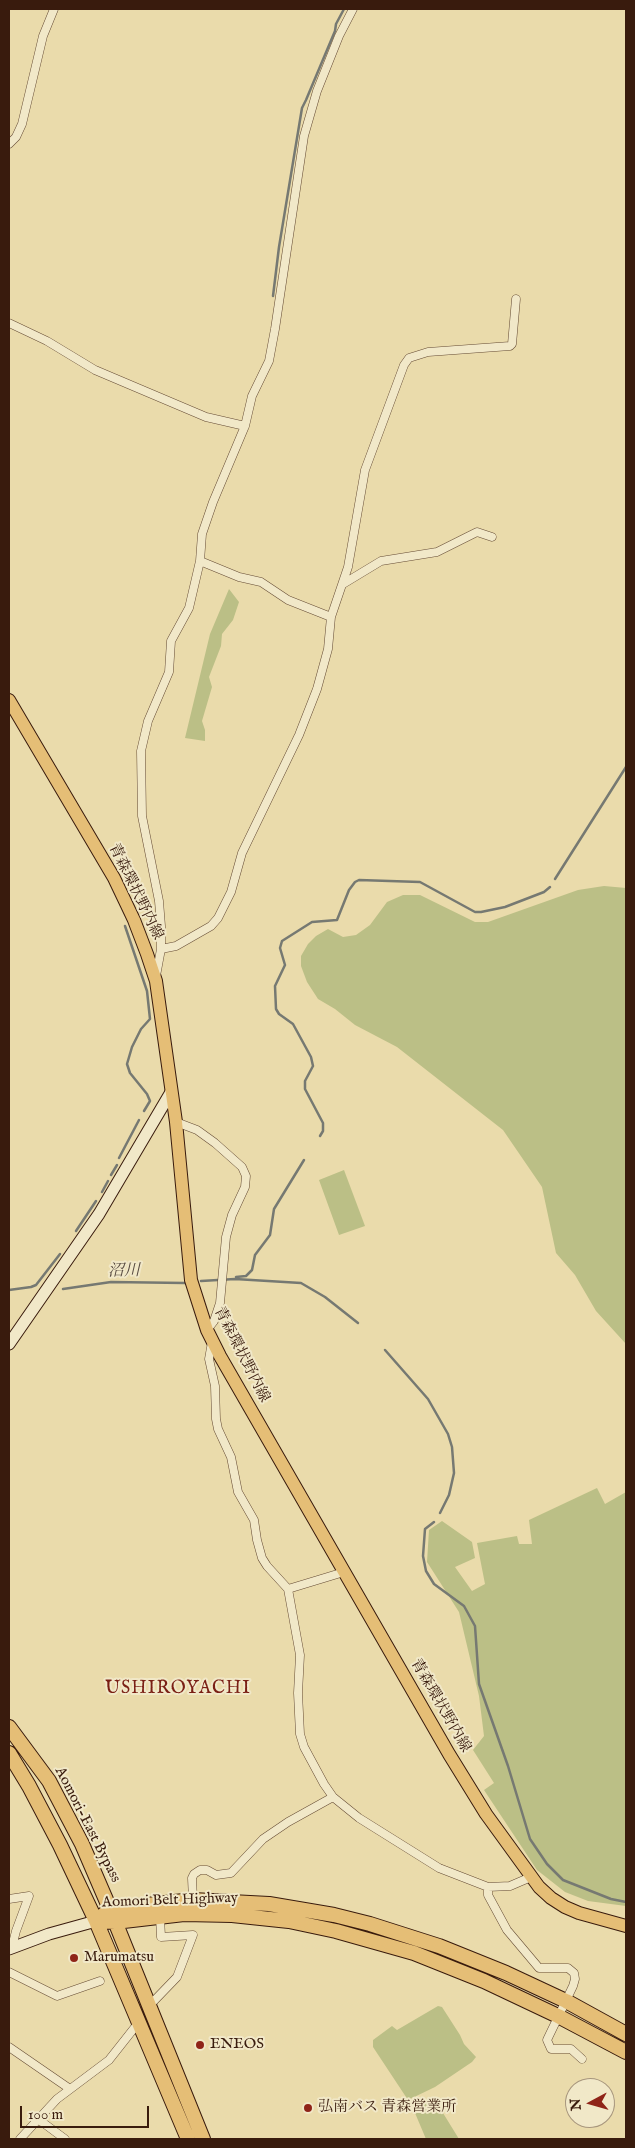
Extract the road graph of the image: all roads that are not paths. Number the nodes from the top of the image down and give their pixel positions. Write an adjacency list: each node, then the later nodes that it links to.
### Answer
1 (54, 9): 3 (street)
2 (353, 9): 6 (street)
3 (9, 144)
4 (516, 299): 9 (street)
5 (9, 323): 6 (street)
6 (246, 426): 8 (street)
7 (492, 537): 9 (street)
8 (200, 561): 10 (street); 12 (street)
9 (343, 584): 10 (street)
10 (331, 618): 12 (street)
11 (9, 700): 13 (main road, 青森環状野内線)
12 (161, 949): 13 (street)
13 (156, 981): 14 (main road, 青森環状野内線)
14 (171, 1092): 15 (main road, 青森環状野内線); 17 (street)
15 (176, 1122): 16 (main road, 青森環状野内線); 16 (street)
16 (210, 1335): 18 (main road, 青森環状野内線); 19 (street)
17 (9, 1344)
18 (344, 1572): 19 (street); 23 (main road, 青森環状野内線)
19 (288, 1589): 22 (street)
20 (9, 1727): 27 (highway, Aomori-East Bypass)
21 (9, 1754): 29 (highway)
22 (333, 1797): 24 (street); 26 (street)
23 (531, 1877): 24 (street); 31 (main road, 青森環状野内線)
24 (488, 1886): 35 (street)
25 (9, 1900): 32 (street)
26 (192, 1900): 27 (highway, Aomori Belt Highway); 35 (highway, Aomori Belt Highway)
27 (110, 1908): 29 (highway, Aomori Belt Highway); 30 (highway, Aomori-East Bypass)
28 (160, 1917): 30 (highway, Aomori Belt Highway); 36 (street); 37 (highway, Aomori Belt Highway)
29 (96, 1921): 30 (highway, Aomori Belt Highway); 32 (street); 38 (highway)
30 (115, 1922): 36 (highway, Aomori-East Bypass)
31 (626, 1926)
32 (11, 1948)
33 (9, 1972): 34 (street)
34 (100, 1982)
35 (566, 2001): 37 (street); 39 (highway, Aomori Belt Highway)
36 (149, 2006): 48 (highway, Aomori-East Bypass)
37 (558, 2016): 41 (highway, Aomori Belt Highway); 42 (street)
38 (139, 2022): 43 (street); 47 (highway)
39 (626, 2034)
40 (9, 2047): 43 (street)
41 (626, 2052)
42 (582, 2059)
43 (70, 2089): 44 (street)
44 (38, 2119): 45 (street); 46 (street)
45 (20, 2139)
46 (65, 2139)
47 (188, 2139)
48 (203, 2139)

